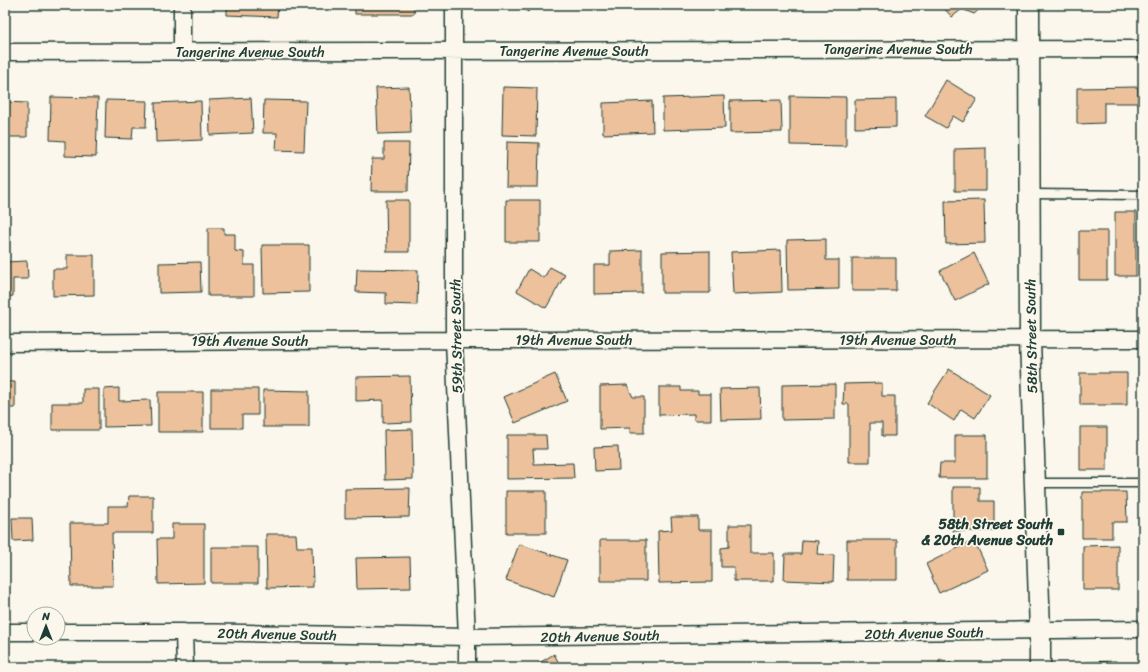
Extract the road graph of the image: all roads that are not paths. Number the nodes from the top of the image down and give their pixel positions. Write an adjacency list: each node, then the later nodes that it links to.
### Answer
1 (182, 5): 8 (street)
2 (454, 5): 6 (street, 59th Street South)
3 (1029, 5): 4 (street, 58th Street South)
4 (1029, 49): 5 (street, Tangerine Avenue South); 6 (street, Tangerine Avenue South); 9 (street, 58th Street South)
5 (1143, 49)
6 (454, 51): 8 (street, Tangerine Avenue South); 12 (street, 59th Street South)
7 (5, 52): 8 (street, Tangerine Avenue South)
8 (182, 52)
9 (1029, 194): 10 (lane); 13 (street, 58th Street South)
10 (1143, 195)
11 (1143, 339): 13 (street, 19th Avenue South)
12 (454, 340): 13 (street, 19th Avenue South); 14 (street, 19th Avenue South); 23 (street, 59th Street South)
13 (1030, 340): 15 (street, 58th Street South)
14 (5, 343)
15 (1035, 483): 16 (lane); 18 (street, 58th Street South)
16 (1143, 483)
17 (1143, 629): 18 (street, 20th Avenue South)
18 (1040, 631): 23 (street, 20th Avenue South); 26 (street, 58th Street South)
19 (5, 632): 20 (street)
20 (26, 632)
21 (66, 632): 22 (street, 20th Avenue South)
22 (184, 632): 23 (street, 20th Avenue South); 24 (street)
23 (467, 637): 25 (street, 59th Street South)
24 (185, 667)
25 (467, 667)
26 (1040, 667)

